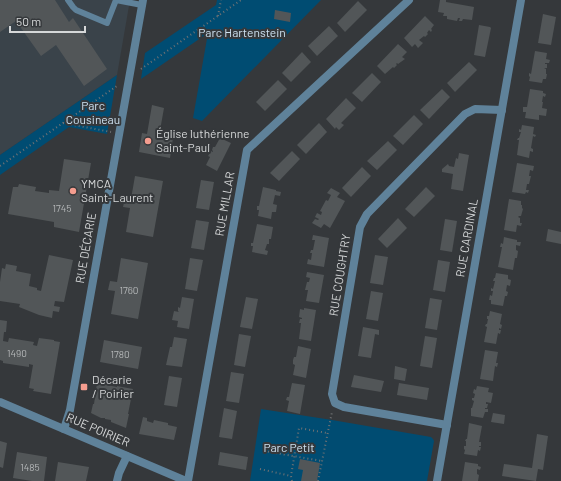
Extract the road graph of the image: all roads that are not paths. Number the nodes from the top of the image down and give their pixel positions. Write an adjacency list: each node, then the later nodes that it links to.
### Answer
1 (68, 0): 2 (lane)
2 (116, 0): 5 (lane)
3 (409, 0): 12 (street, RUE MILLAR)
4 (521, 0): 6 (street, RUE CARDINAL)
5 (142, 2): 9 (street, RUE DÉCARIE)
6 (502, 110): 8 (street, RUE CARDINAL); 8 (street, RUE COUGHTRY)
7 (0, 402): 9 (street, RUE POIRIER)
8 (447, 425): 13 (street, RUE CARDINAL)
9 (64, 429): 10 (street, RUE POIRIER)
10 (127, 456): 11 (street); 12 (street, RUE POIRIER)
11 (117, 481)
12 (187, 481)
13 (437, 481)

